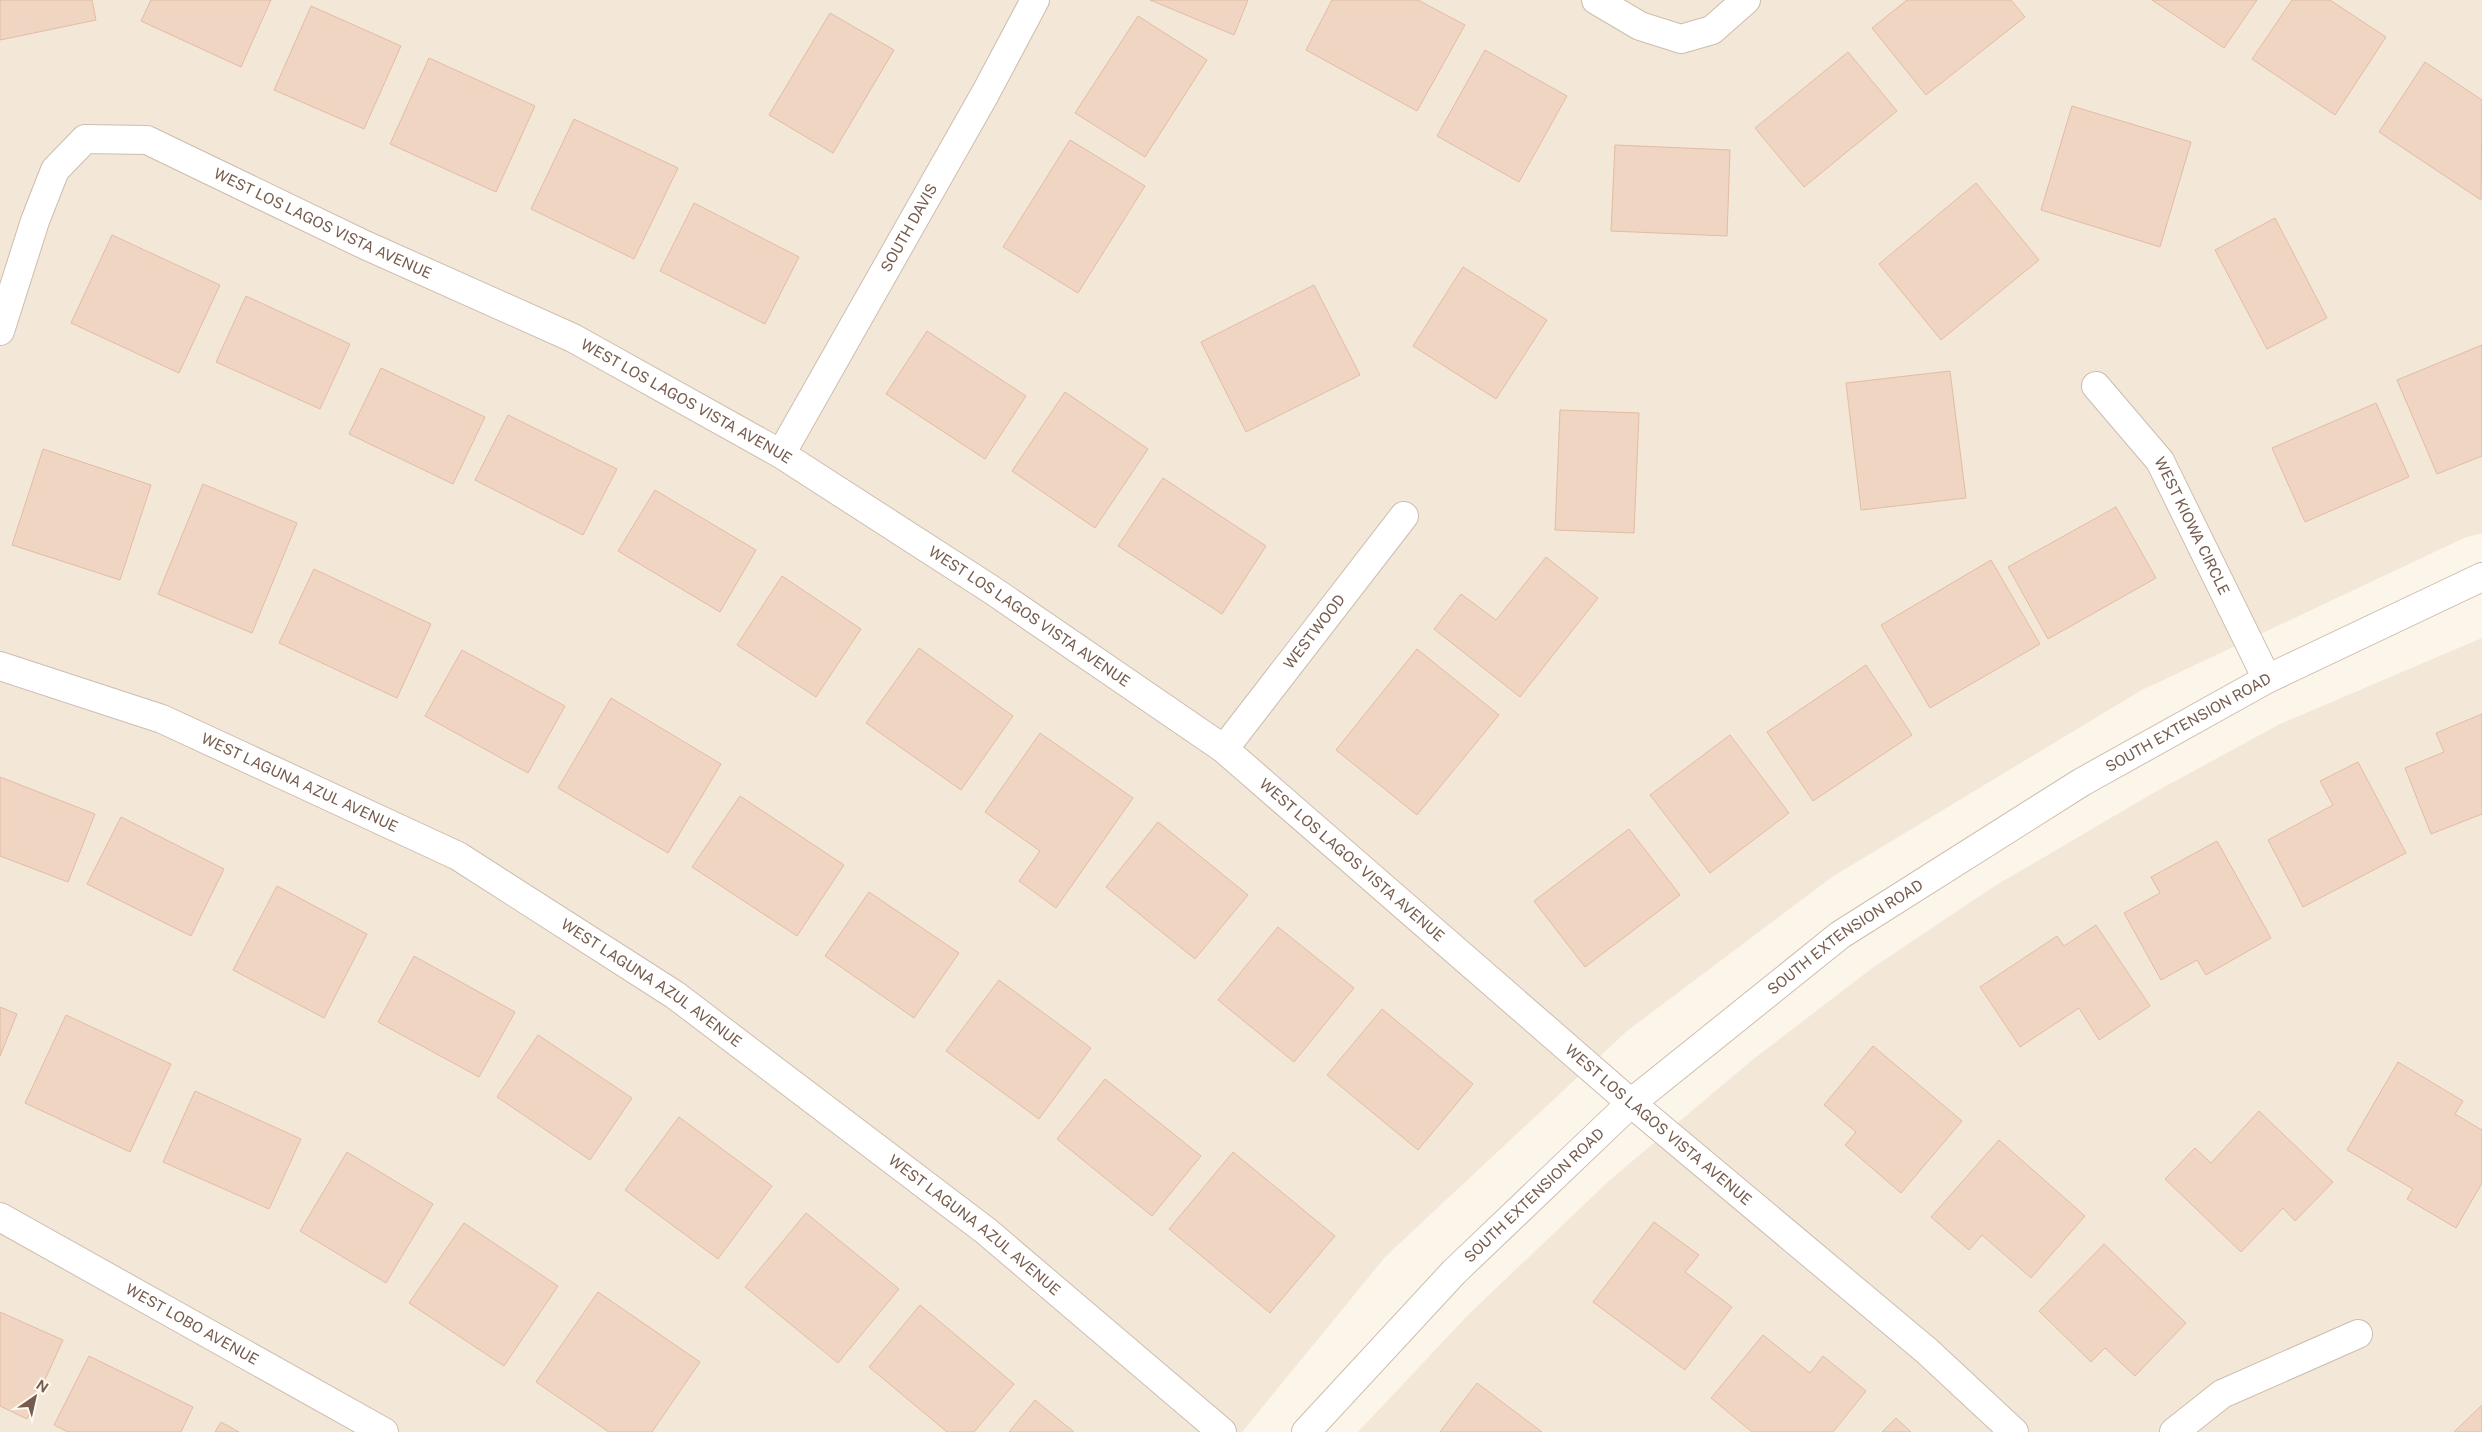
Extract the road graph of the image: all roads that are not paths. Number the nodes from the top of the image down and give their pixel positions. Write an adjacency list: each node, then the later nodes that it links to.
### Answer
1 (1036, 0): 6 (street, SOUTH DAVIS)
2 (1596, 0): 3 (street)
3 (1746, 0)
4 (0, 331): 6 (street, WEST LOS LAGOS VISTA AVENUE)
5 (2096, 386): 10 (street, WEST KIOWA CIRCLE)
6 (781, 454): 11 (street, WEST LOS LAGOS VISTA AVENUE)
7 (1404, 516): 11 (street, WESTWOOD)
8 (2482, 577): 10 (street, SOUTH EXTENSION ROAD)
9 (0, 666): 16 (street, WEST LAGUNA AZUL AVENUE)
10 (2267, 679): 12 (street, SOUTH EXTENSION ROAD)
11 (1224, 749): 12 (street, WEST LOS LAGOS VISTA AVENUE)
12 (1631, 1103): 17 (street, SOUTH EXTENSION ROAD); 18 (street, WEST LOS LAGOS VISTA AVENUE)
13 (0, 1216): 15 (street, WEST LOBO AVENUE)
14 (2358, 1334): 19 (street)
15 (384, 1432)
16 (1222, 1432)
17 (1306, 1432)
18 (2014, 1432)
19 (2174, 1432)

